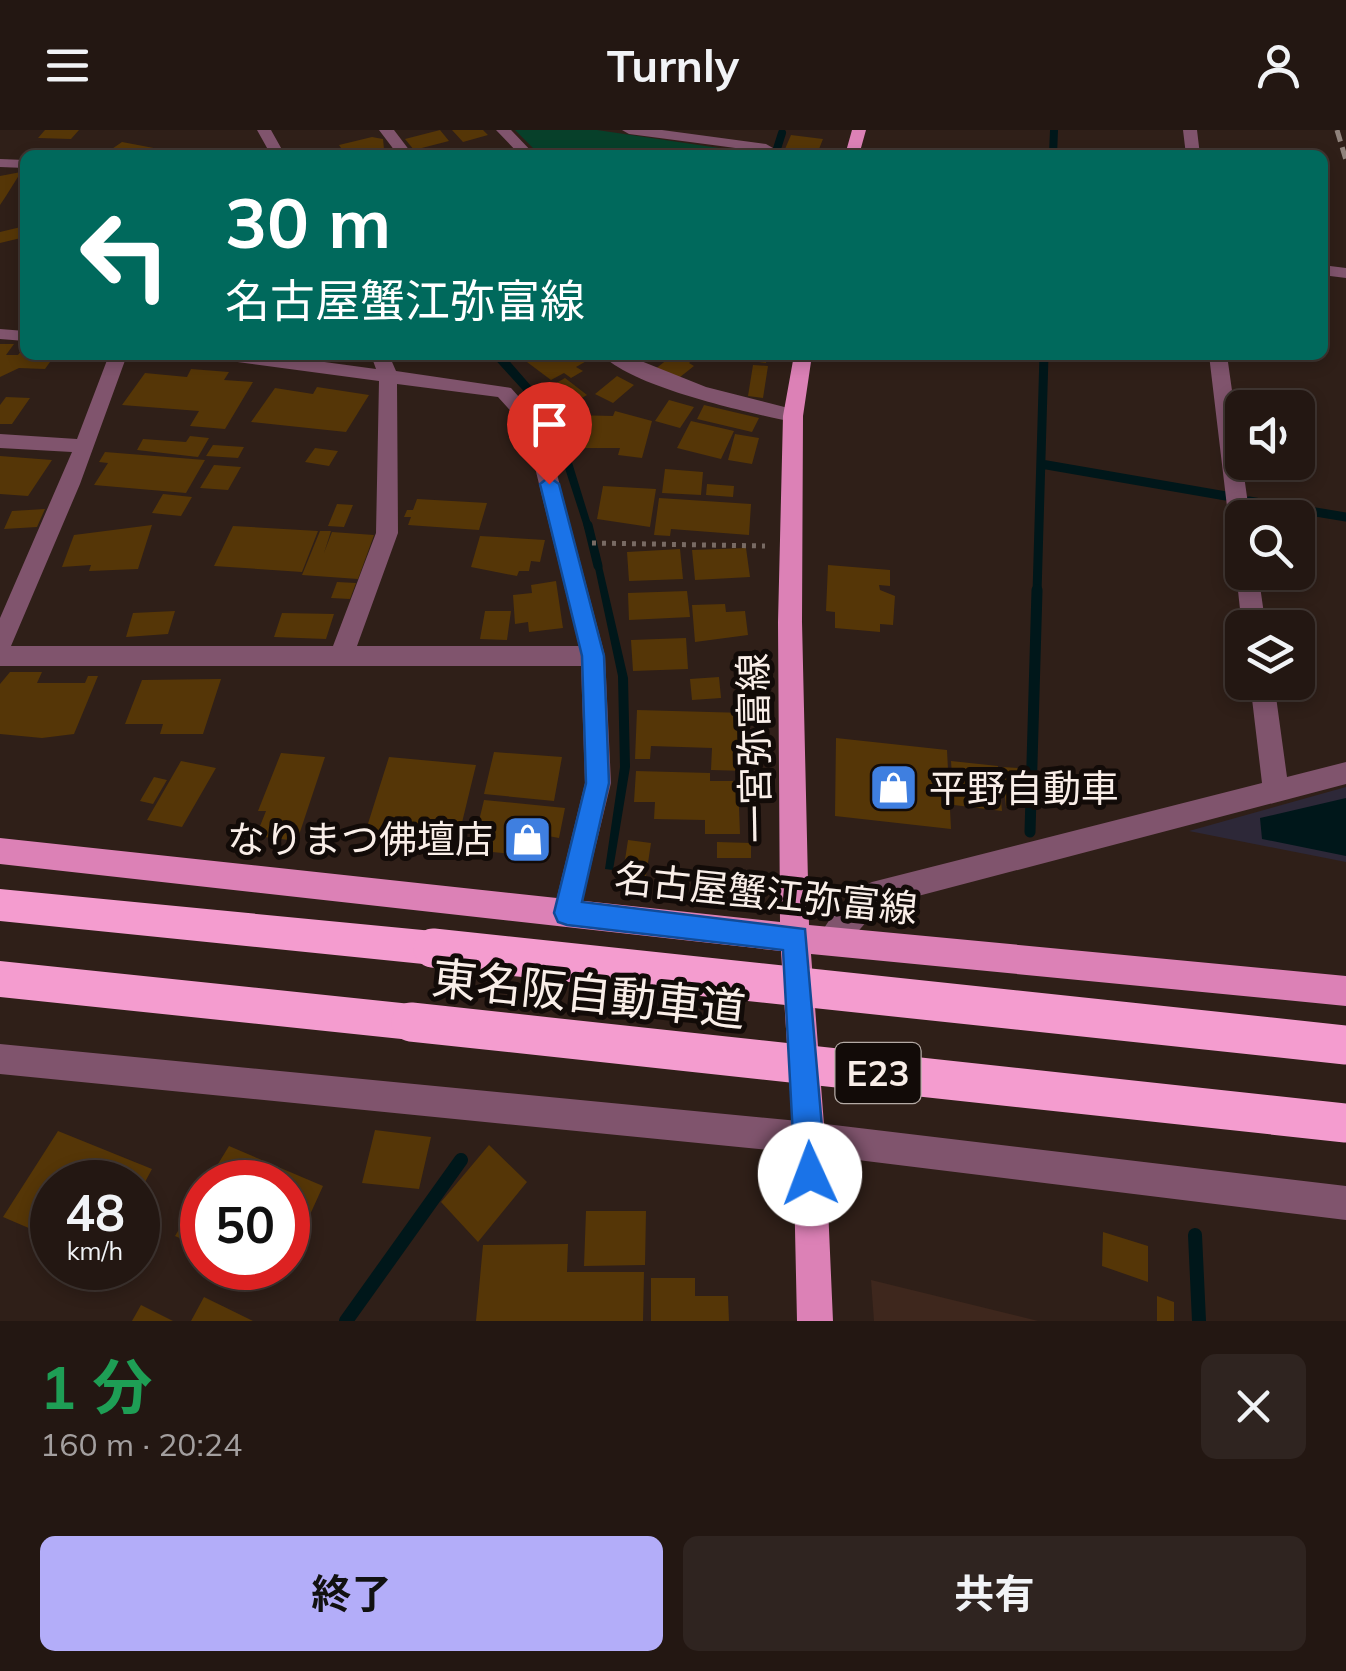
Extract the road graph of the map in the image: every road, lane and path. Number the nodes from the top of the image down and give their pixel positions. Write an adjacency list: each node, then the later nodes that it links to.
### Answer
1 (386, 130): 4 (street)
2 (503, 130): 5 (street)
3 (629, 130): 6 (street)
4 (402, 150)
5 (523, 150)
6 (758, 150)
7 (116, 360): 15 (street)
8 (300, 360): 12 (street)
9 (620, 360): 13 (street)
10 (802, 360): 13 (main road, 一宮弥富線)
11 (1219, 360): 16 (street)
12 (384, 366): 21 (street); 22 (street)
13 (793, 416): 18 (main road, 一宮弥富線)
14 (0, 441): 15 (street)
15 (84, 446): 19 (street)
16 (1237, 500)
17 (602, 543): 18 (path)
18 (791, 546): 29 (main road, 一宮弥富線)
19 (0, 644)
20 (0, 656): 21 (street)
21 (341, 656): 22 (street)
22 (593, 656): 28 (street)
23 (1264, 700): 25 (street)
24 (1346, 773): 25 (street)
25 (1276, 791): 30 (street)
26 (0, 851): 28 (main road, 名古屋蟹江弥富線)
27 (0, 904): 33 (highway, 東名阪自動車道 / E23, bridge)
28 (567, 913): 29 (main road, 名古屋蟹江弥富線)
29 (795, 938): 30 (main road, 名古屋蟹江弥富線); 36 (main road, 一宮弥富線)
30 (832, 940): 32 (main road, 名古屋蟹江弥富線)
31 (0, 979): 35 (highway, 東名阪自動車道 / E23, bridge)
32 (1346, 990)
33 (1346, 1045)
34 (0, 1060): 36 (street)
35 (1346, 1123)
36 (809, 1138): 37 (street); 38 (main road, 一宮弥富線)
37 (1346, 1203)
38 (815, 1321)

